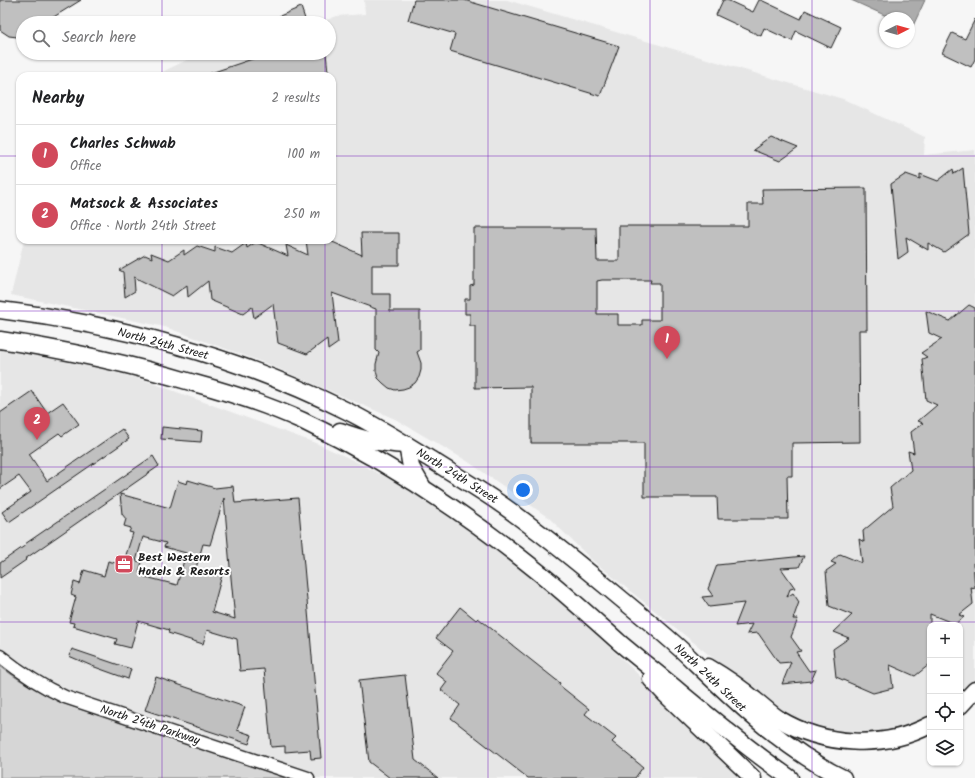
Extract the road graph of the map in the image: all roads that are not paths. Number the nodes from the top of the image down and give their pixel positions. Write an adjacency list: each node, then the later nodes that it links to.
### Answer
1 (0, 310): 4 (main road, North 24th Street)
2 (0, 340): 3 (main road)
3 (286, 414): 4 (main road); 5 (main road)
4 (407, 445): 5 (main road); 7 (main road, North 24th Street)
5 (423, 488): 6 (main road)
6 (622, 644): 13 (main road); 14 (main road)
7 (687, 655): 11 (main road); 15 (main road, North 24th Street)
8 (0, 656): 12 (street, North 24th Parkway)
9 (975, 690): 10 (main road)
10 (963, 703)
11 (927, 726)
12 (308, 778)
13 (753, 778)
14 (790, 778)
15 (843, 778)

